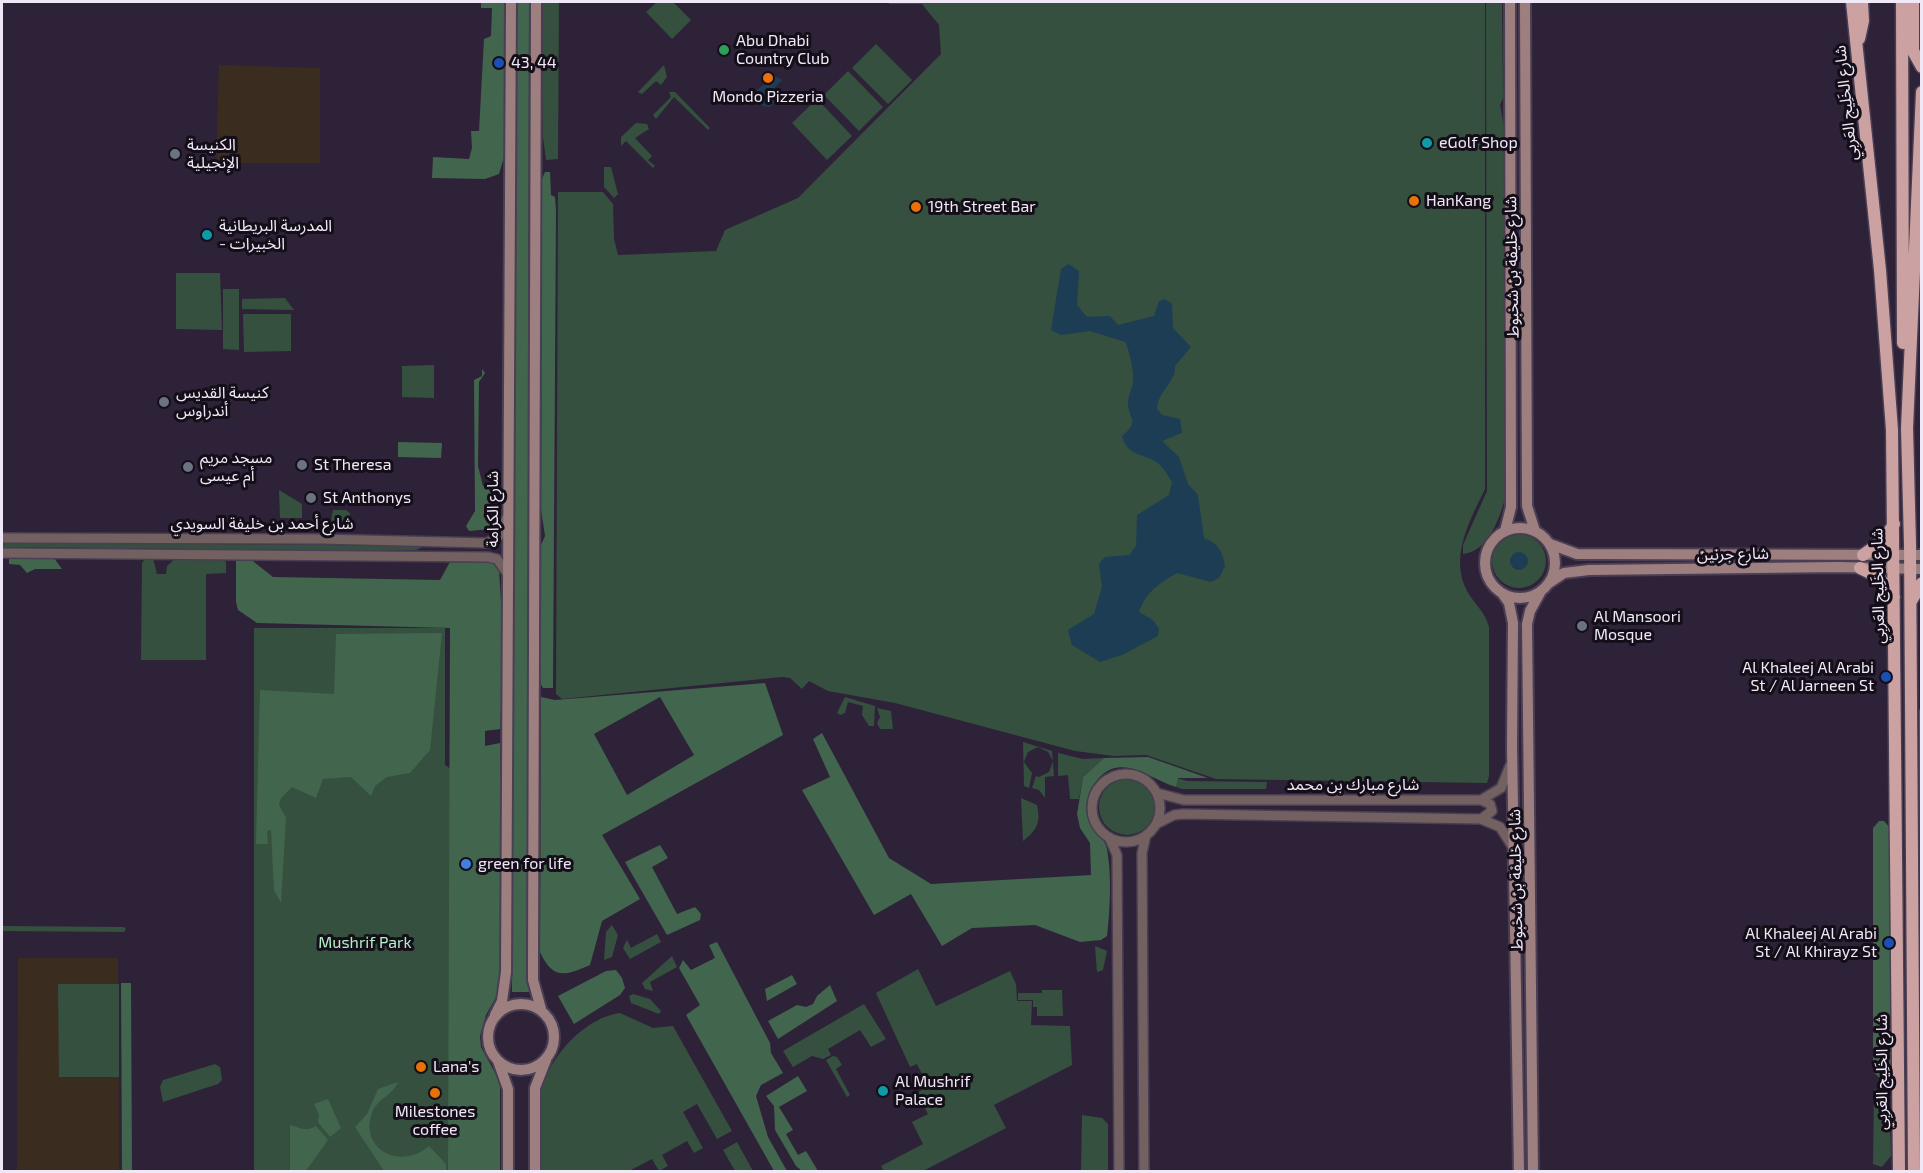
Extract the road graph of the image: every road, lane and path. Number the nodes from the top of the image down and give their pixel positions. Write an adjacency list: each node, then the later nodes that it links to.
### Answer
1 (511, 2): 13 (main road, شارع الكرامة)
2 (536, 2): 44 (main road)
3 (1510, 2): 16 (main road, شارع خليفة بن شخبوط)
4 (1525, 2): 17 (main road, شارع خليفة بن شخبوط)
5 (1852, 2): 9 (highway, شارع الخَلِيج العَربِي)
6 (1862, 2): 9 (highway)
7 (1902, 2): 12 (highway)
8 (1913, 2): 10 (highway)
9 (1856, 45): 14 (highway, شارع الخَلِيج العَربِي)
10 (1922, 67)
11 (1922, 92): 12 (highway, شارع الخَلِيج العَربِي)
12 (1907, 428): 15 (highway, شارع الخَلِيج العَربِي)
13 (507, 516): 19 (street, شارع أحمد بن خليفة السويدي); 30 (main road, شارع الكرامة)
14 (1894, 523): 23 (highway); 24 (highway, شارع الخَلِيج العَربِي)
15 (1910, 528): 20 (highway); 25 (highway, شارع الخَلِيج العَربِي)
16 (1505, 531): 17 (main road); 33 (main road)
17 (1535, 531): 21 (main road)
18 (2, 537): 19 (street, شارع أحمد بن خليفة السويدي)
19 (426, 541): 26 (street)
20 (1922, 542)
21 (1550, 544): 23 (main road, شارع جرنين); 32 (main road)
22 (2, 553): 26 (street, شارع أحمد بن خليفة السويدي)
23 (1863, 555): 24 (main road, شارع جرنين)
24 (1895, 555): 25 (main road, شارع جرنين); 28 (highway, شارع الخَلِيج العَربِي)
25 (1916, 555): 29 (highway, شارع الخَلِيج العَربِي)
26 (424, 556): 30 (street, شارع أحمد بن خليفة السويدي)
27 (1860, 568): 28 (main road, شارع جرنين); 32 (main road, شارع جرنين); 34 (highway)
28 (1895, 569): 29 (main road, شارع جرنين); 34 (highway, شارع الخَلِيج العَربِي)
29 (1916, 569): 35 (highway, شارع الخَلِيج العَربِي)
30 (509, 576): 45 (main road, شارع الكرامة)
31 (1922, 583): 35 (highway)
32 (1545, 587): 33 (main road); 53 (main road, شارع خليفة بن شخبوط)
33 (1502, 593): 36 (main road, شارع خليفة بن شخبوط)
34 (1895, 598): 54 (highway, شارع الخَلِيج العَربِي)
35 (1910, 602): 55 (highway, شارع الخَلِيج العَربِي)
36 (1512, 746): 38 (street); 43 (main road, شارع خليفة بن شخبوط)
37 (1156, 793): 38 (street, شارع مبارك بن محمد); 40 (street); 42 (street)
38 (1481, 800): 39 (street)
39 (1481, 819): 40 (street, شارع مبارك بن محمد); 43 (street)
40 (1156, 824): 41 (street)
41 (1146, 835): 42 (street); 51 (street)
42 (1109, 837): 50 (street)
43 (1514, 849): 52 (main road, شارع خليفة بن شخبوط)
44 (541, 1009): 45 (main road); 46 (main road)
45 (495, 1015): 47 (main road)
46 (546, 1060): 47 (main road); 49 (main road)
47 (498, 1061): 48 (main road)
48 (508, 1172)
49 (535, 1172)
50 (1119, 1172)
51 (1144, 1172)
52 (1519, 1172)
53 (1533, 1172)
54 (1899, 1172)
55 (1914, 1172)

